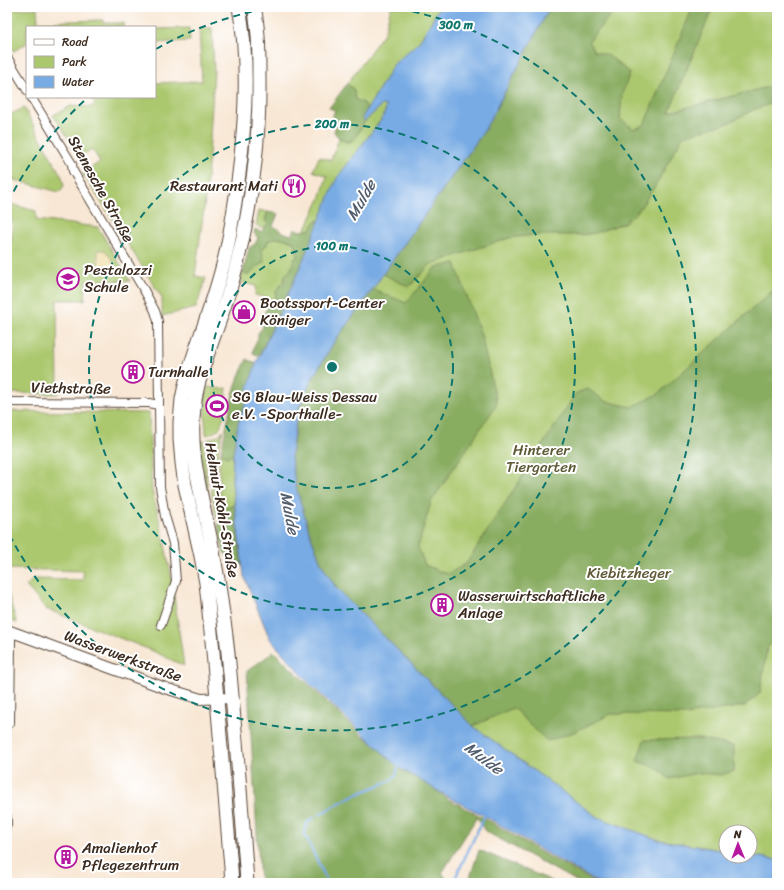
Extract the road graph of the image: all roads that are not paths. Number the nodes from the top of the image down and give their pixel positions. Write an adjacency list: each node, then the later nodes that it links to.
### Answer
1 (239, 7): 11 (main road, Helmut-Kohl-Straße)
2 (254, 7): 10 (main road, Helmut-Kohl-Straße)
3 (7, 57): 4 (street)
4 (26, 88)
5 (32, 98): 7 (street, Stenesche Straße)
6 (7, 402): 7 (street, Viethstraße)
7 (158, 405): 8 (street, Stenesche Straße)
8 (161, 625)
9 (10, 631): 11 (street, Wasserwerkstraße); 12 (street)
10 (232, 698): 11 (street, Wasserwerkstraße); 16 (main road, Helmut-Kohl-Straße)
11 (217, 699): 15 (main road, Helmut-Kohl-Straße)
12 (7, 723)
13 (7, 817): 14 (street)
14 (7, 825)
15 (232, 883)
16 (247, 883)

